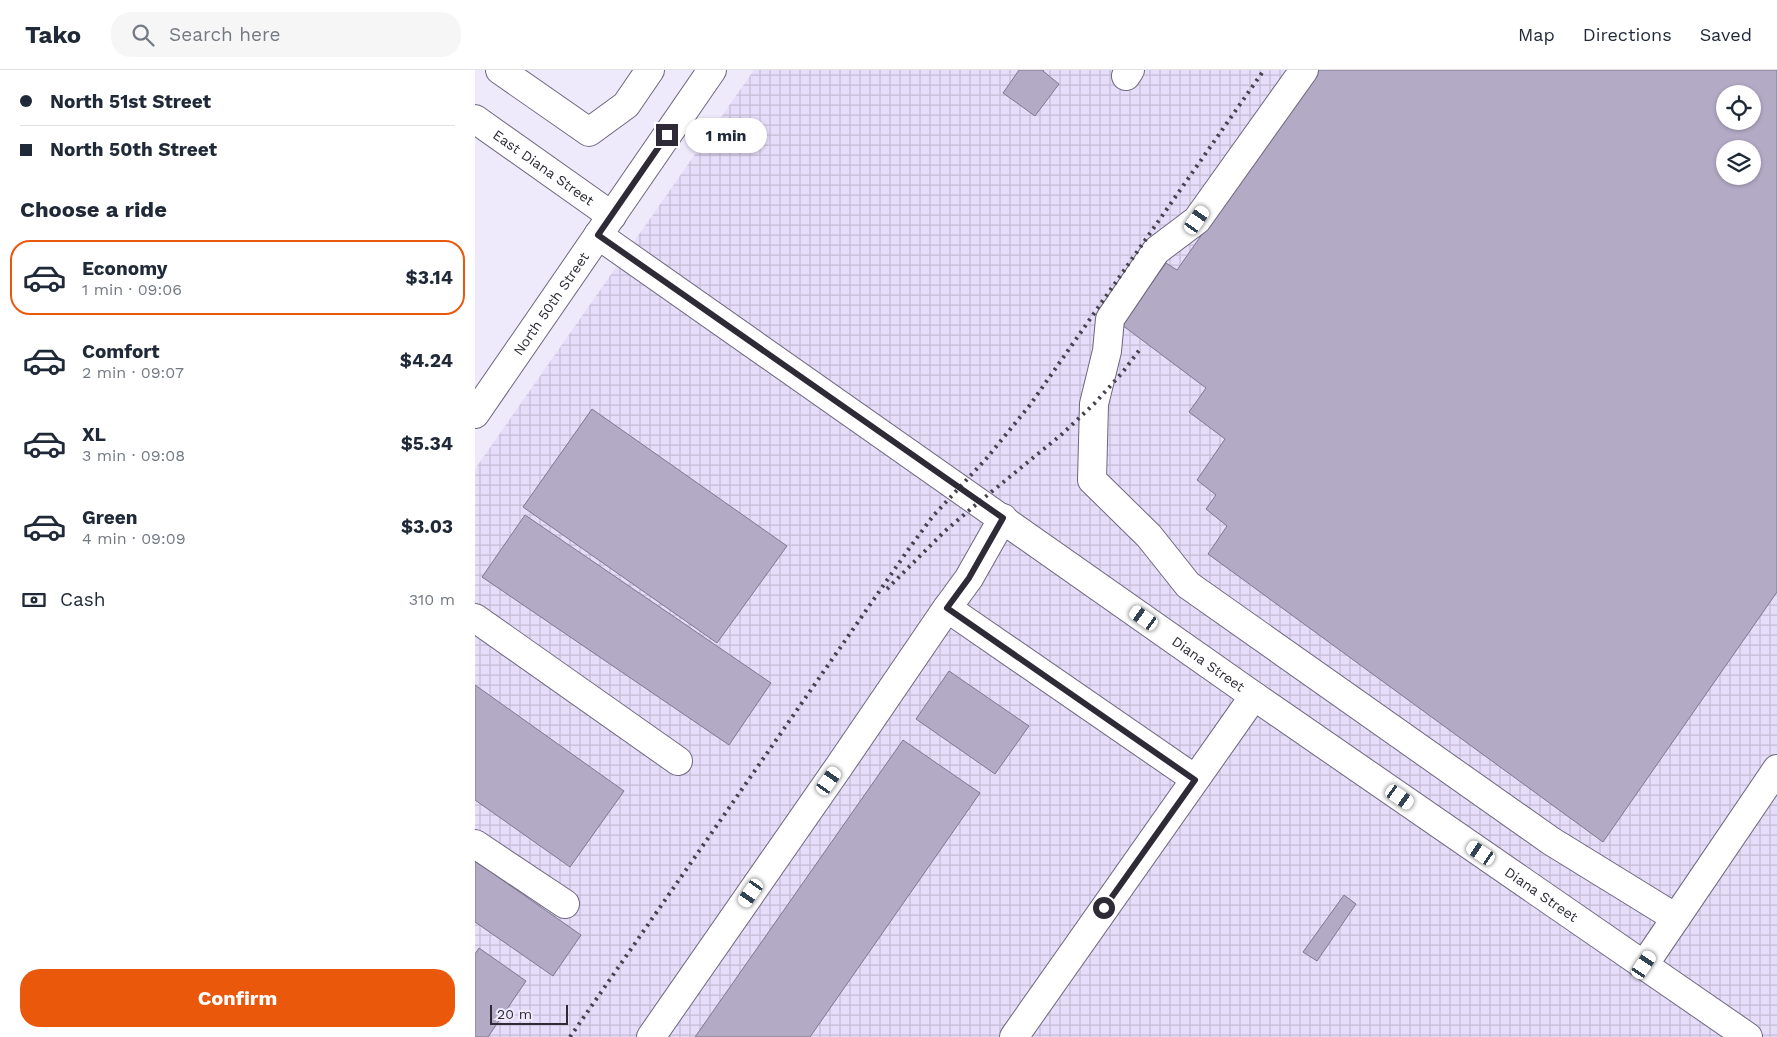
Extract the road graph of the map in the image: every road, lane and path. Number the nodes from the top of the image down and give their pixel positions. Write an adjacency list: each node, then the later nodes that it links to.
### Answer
1 (500, 70): 2 (street)
2 (650, 70)
3 (712, 70): 6 (street, North 50th Street)
4 (1304, 70): 17 (street)
5 (475, 119): 6 (street, East Diana Street)
6 (605, 225): 7 (street, North 50th Street); 8 (street, Diana Street)
7 (475, 414)
8 (1003, 518): 9 (street); 11 (street, Diana Street)
9 (947, 608): 14 (street); 19 (street)
10 (475, 618): 12 (street)
11 (1254, 696): 14 (street); 18 (street, Diana Street)
12 (678, 761)
13 (1777, 769): 17 (street)
14 (1195, 780): 20 (street)
15 (475, 844): 16 (street)
16 (565, 904)
17 (1677, 918): 18 (street)
18 (1644, 965): 21 (street, Diana Street)
19 (651, 1037)
20 (1014, 1037)
21 (1748, 1037)

